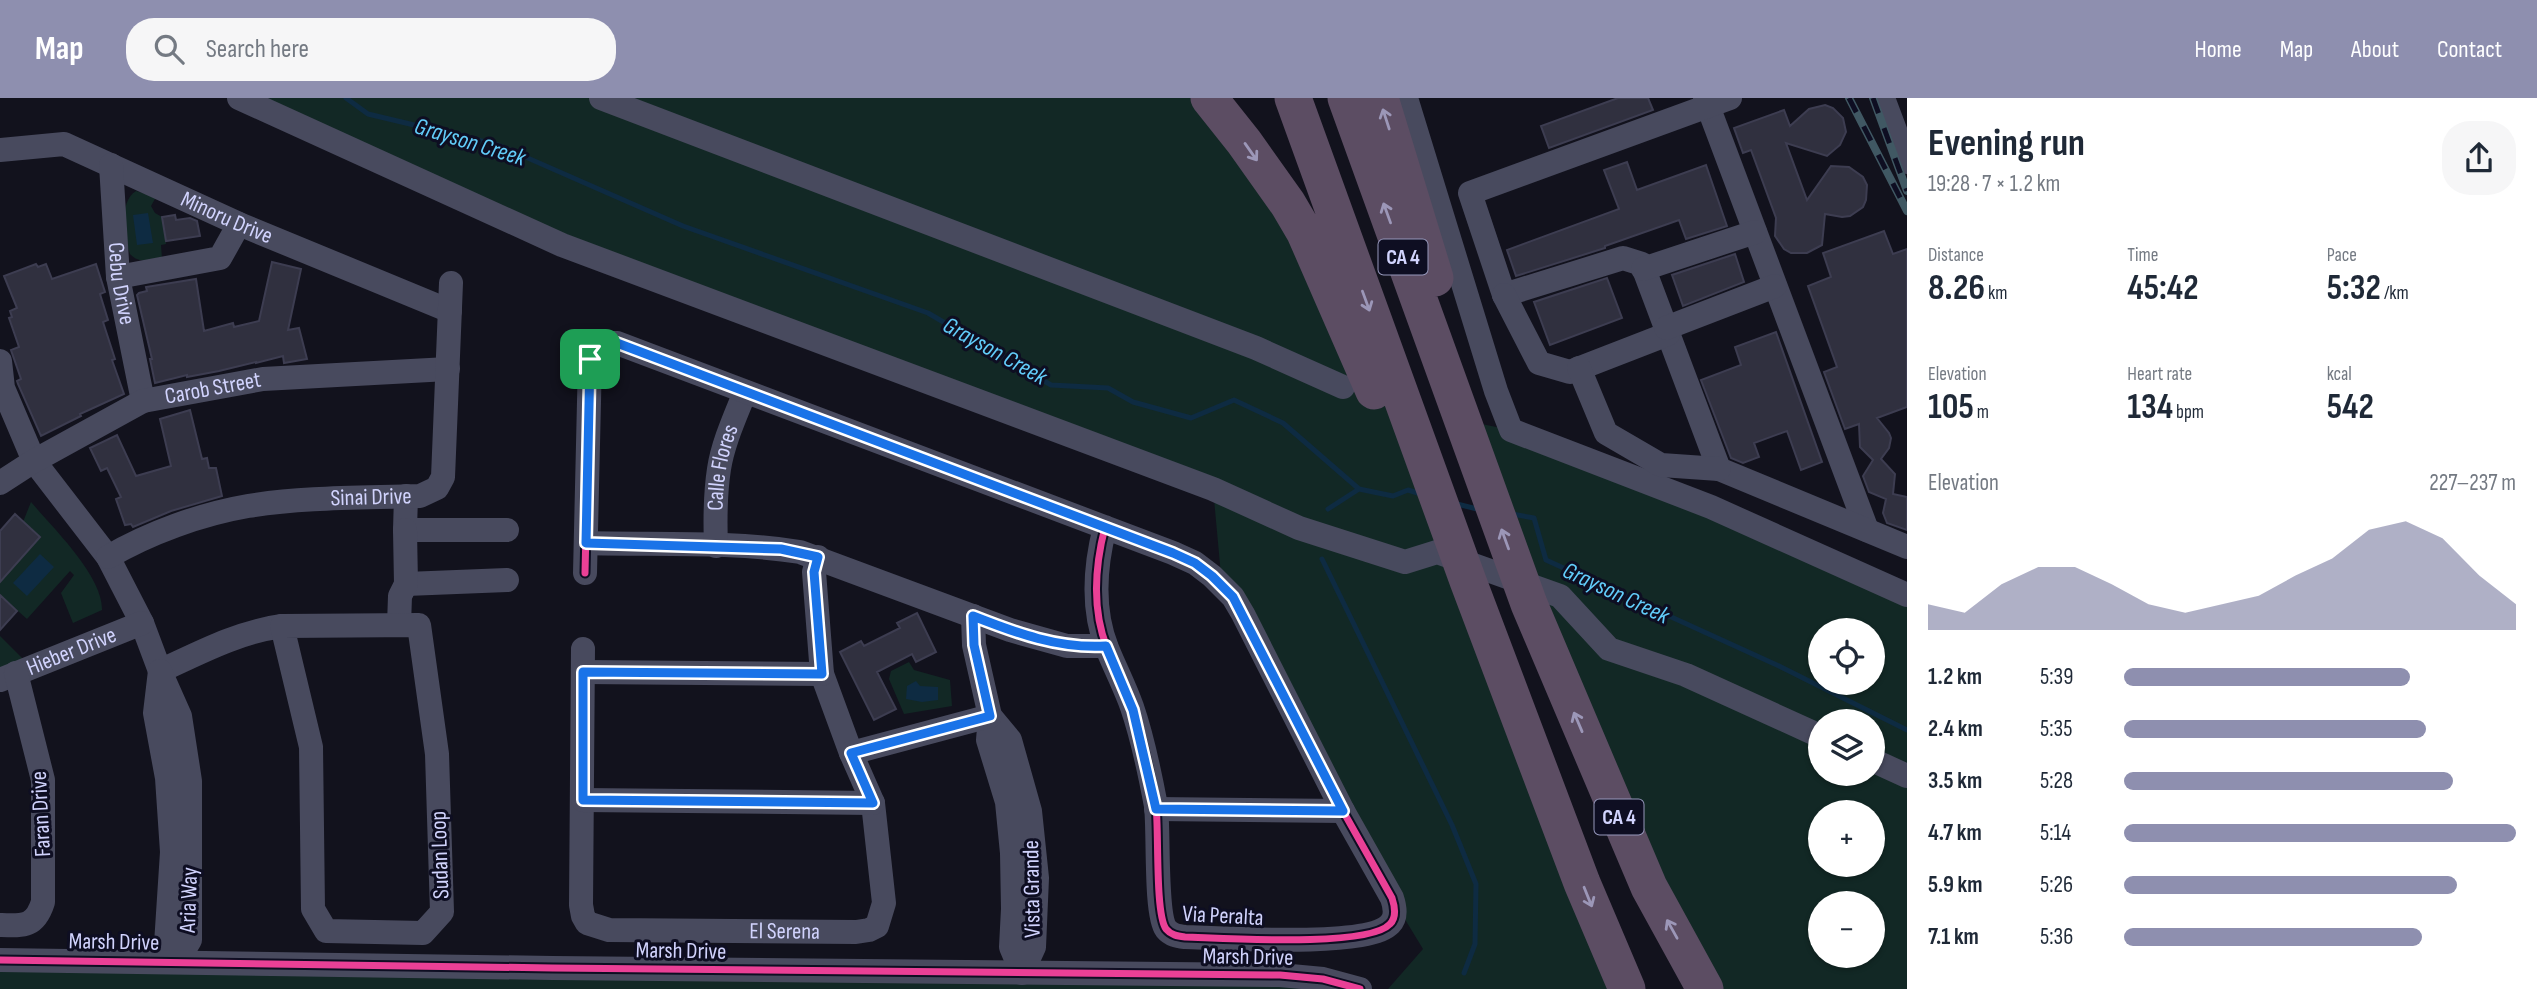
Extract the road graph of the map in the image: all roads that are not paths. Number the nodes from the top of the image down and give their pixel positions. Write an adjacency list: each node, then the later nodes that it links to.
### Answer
1 (239, 98): 55 (street)
2 (603, 98): 25 (street)
3 (1209, 98): 25 (highway, one-way to 25)
4 (1293, 98): 25 (highway, CA 4, one-way to 25)
5 (1346, 98): 28 (highway, CA 4, one-way to 5)
6 (1380, 98): 28 (highway, one-way to 6)
7 (1406, 98): 45 (street)
8 (1883, 98): 11 (street)
9 (1714, 101): 14 (street); 19 (street)
10 (0, 150): 12 (street, Minoru Drive)
11 (1907, 162)
12 (111, 165): 13 (street, Minoru Drive); 16 (street, Cebu Drive)
13 (239, 224): 16 (street); 20 (street, Minoru Drive)
14 (1755, 232): 15 (street); 18 (street)
15 (1643, 269): 19 (street); 21 (street)
16 (118, 277): 27 (street, Cebu Drive)
17 (451, 283): 20 (street, Sinai Drive)
18 (1775, 286): 21 (street); 36 (street)
19 (1504, 295): 23 (street)
20 (450, 311): 24 (street, Sinai Drive)
21 (1667, 331): 23 (street); 30 (street)
22 (0, 361): 29 (street, Aria Way)
23 (1579, 368): 30 (street)
24 (448, 369): 27 (street, Carob Street); 32 (street, Sinai Drive)
25 (1371, 387): 68 (highway, CA 4, one-way to 68)
26 (745, 391): 33 (street); 37 (street); 38 (street, Calle Flores)
27 (143, 401): 29 (street, Carob Street)
28 (1469, 430): 69 (highway, CA 4, one-way to 28)
29 (34, 461): 31 (street, Carob Street); 40 (street, Aria Way)
30 (1719, 469): 36 (street)
31 (0, 483)
32 (406, 496): 34 (street); 40 (street, Sinai Drive)
33 (1105, 527): 50 (street, Via Peralta); 62 (street)
34 (405, 530): 35 (street); 44 (street)
35 (507, 530)
36 (1867, 530): 39 (street)
37 (586, 543): 38 (street); 42 (street)
38 (716, 546): 41 (street)
39 (1907, 547)
40 (108, 557): 47 (street, Aria Way)
41 (818, 557): 46 (street); 52 (street, El Serena)
42 (584, 573)
43 (507, 580): 44 (street)
44 (406, 584): 48 (street)
45 (1907, 595)
46 (973, 616): 50 (street); 54 (street, Vista Grande)
47 (142, 623): 51 (street, Aria Way); 53 (street, Hieber Drive)
48 (399, 625): 49 (street); 49 (street, Sudan Loop)
49 (282, 626): 51 (street)
50 (1106, 646): 61 (street, Via Peralta)
51 (160, 671): 65 (street, Aria Way)
52 (822, 674): 56 (street, El Serena); 59 (street, El Serena)
53 (8, 676): 63 (street, Faran Drive)
54 (990, 716): 56 (street); 66 (street, Vista Grande)
55 (1808, 731)
56 (851, 753): 60 (street, El Serena)
57 (1885, 766): 58 (street)
58 (1907, 776)
59 (583, 800): 60 (street); 60 (street, El Serena)
60 (873, 803)
61 (1156, 809): 62 (street); 62 (street, Via Peralta)
62 (1343, 811)
63 (0, 925)
64 (0, 960): 65 (street, Marsh Drive)
65 (177, 962): 66 (street, Marsh Drive)
66 (1022, 973): 67 (street, Marsh Drive)
67 (1360, 989)
68 (1627, 989)
69 (1705, 989)

